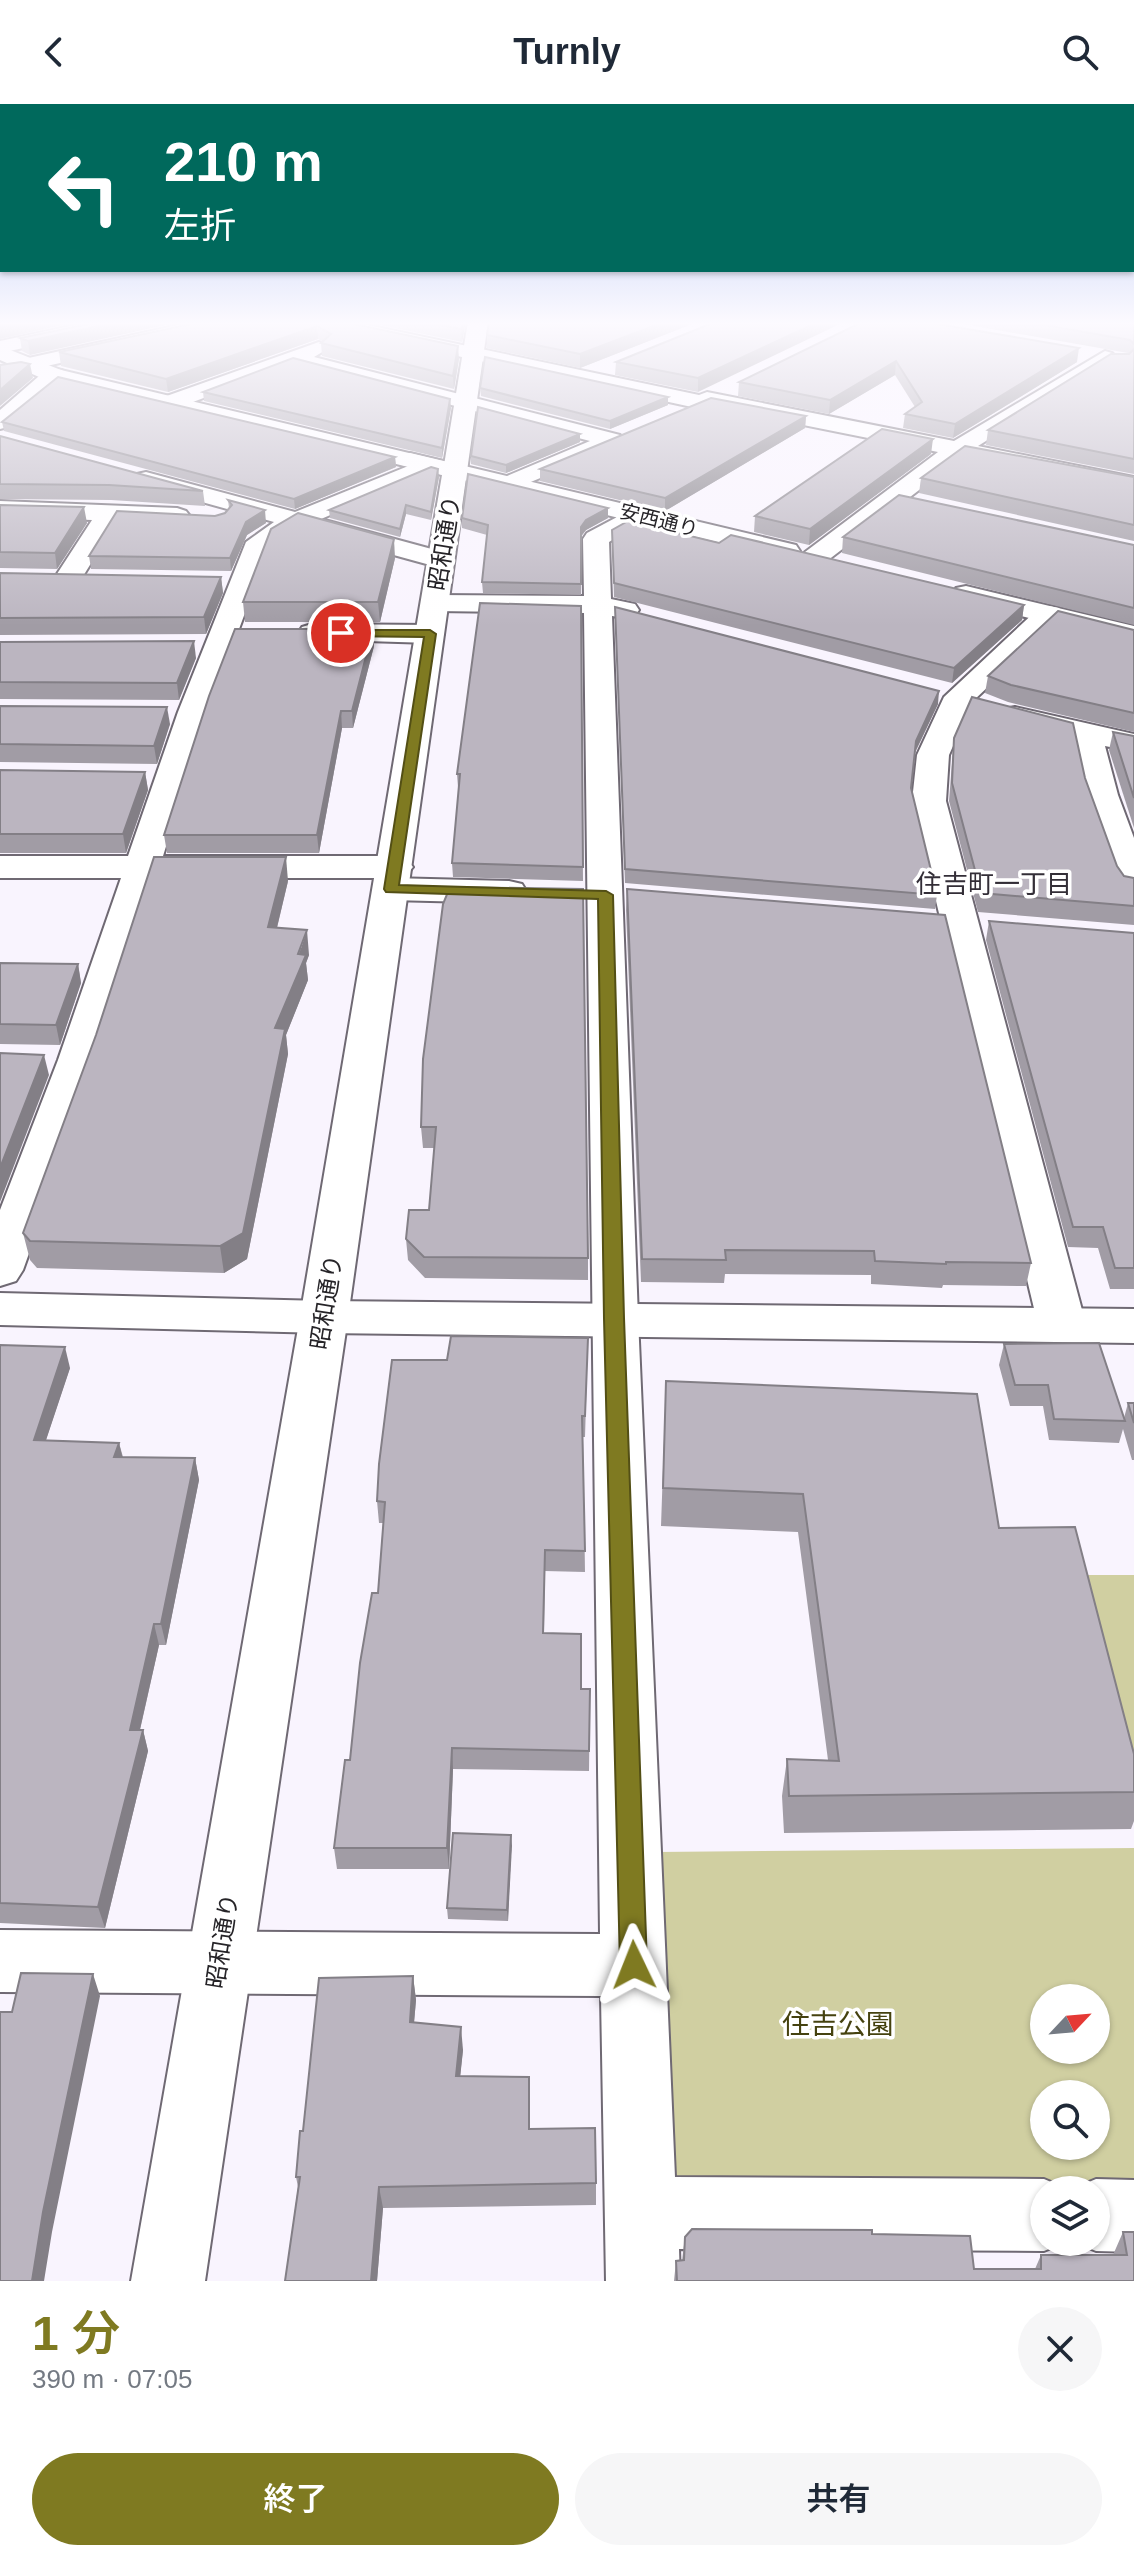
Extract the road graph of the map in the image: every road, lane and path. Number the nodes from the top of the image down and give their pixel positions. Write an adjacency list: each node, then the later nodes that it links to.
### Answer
1 (255, 424): 9 (main road, 安西通り)
2 (457, 424): 9 (main road, 昭和通り)
3 (552, 424): 7 (main road)
4 (826, 424): 8 (main road)
5 (1002, 424): 8 (main road)
6 (638, 429): 7 (main road)
7 (612, 440): 11 (main road)
8 (957, 449): 12 (main road); 13 (main road)
9 (442, 468): 11 (main road, 安西通り); 18 (main road); 23 (main road, 昭和通り)
10 (119, 472): 18 (main road)
11 (509, 484): 17 (main road, 安西通り)
12 (1134, 484)
13 (895, 499): 14 (main road); 19 (main road)
14 (925, 506)
15 (0, 509): 16 (main road)
16 (111, 511): 18 (main road); 21 (main road)
17 (636, 515): 19 (main road, 安西通り); 24 (main road)
18 (294, 522): 23 (main road); 33 (main road)
19 (814, 558): 20 (main road, 安西通り)
20 (844, 565)
21 (99, 581)
22 (946, 590): 25 (main road)
23 (435, 599): 24 (main road); 27 (main road); 34 (main road, 昭和通り)
24 (597, 605): 26 (main road); 36 (main road)
25 (1049, 614): 28 (main road); 29 (main road)
26 (658, 619)
27 (287, 633)
28 (1134, 635)
29 (944, 694): 30 (main road); 37 (main road)
30 (1086, 732): 31 (main road); 35 (main road)
31 (1134, 743)
32 (0, 867): 33 (main road)
33 (143, 867): 34 (main road); 39 (main road)
34 (393, 878): 36 (main road); 41 (main road, 昭和通り)
35 (1134, 884)
36 (590, 895): 42 (main road)
37 (943, 923): 38 (main road); 43 (main road)
38 (1002, 928)
39 (0, 1270)
40 (0, 1309): 41 (main road)
41 (324, 1317): 42 (main road); 46 (main road, 昭和通り)
42 (614, 1318): 43 (main road); 47 (main road)
43 (1062, 1325): 44 (main road)
44 (1134, 1326)
45 (0, 1961): 46 (main road)
46 (219, 1961): 47 (main road); 52 (main road, 昭和通り)
47 (634, 1965): 48 (main road)
48 (641, 2213): 49 (main road); 53 (main road)
49 (1030, 2215)
50 (1110, 2215): 51 (main road)
51 (1134, 2216)
52 (168, 2281)
53 (643, 2281)

